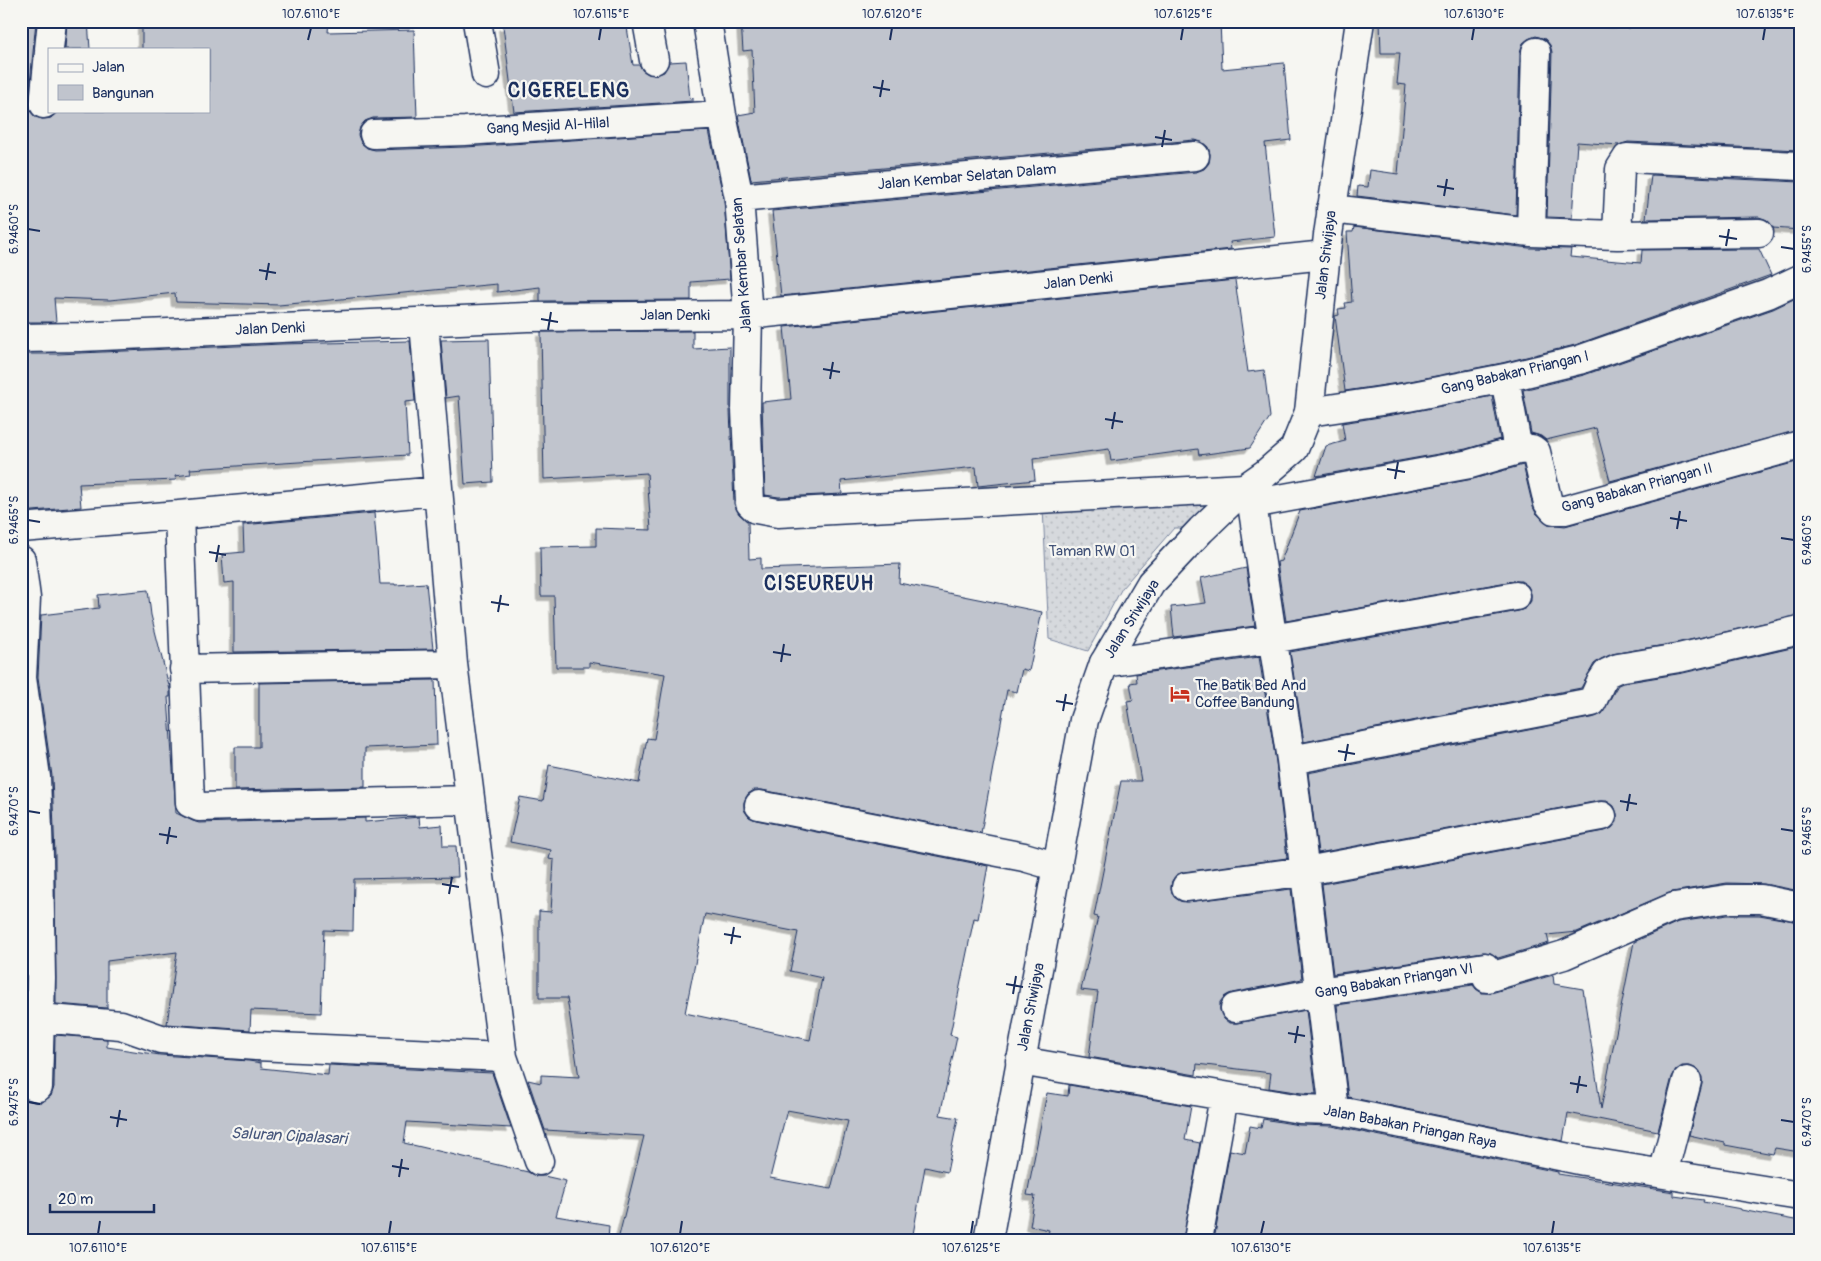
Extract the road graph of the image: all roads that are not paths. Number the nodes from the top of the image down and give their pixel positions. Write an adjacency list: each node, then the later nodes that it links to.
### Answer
1 (52, 21): 6 (street)
2 (478, 21): 10 (street)
3 (647, 21): 8 (street)
4 (707, 21): 12 (street, Jalan Kembar Selatan)
5 (1360, 21): 17 (street, Jalan Sriwijaya)
6 (49, 48)
7 (1536, 52): 18 (street)
8 (654, 60)
9 (48, 61): 11 (street)
10 (486, 75)
11 (44, 104)
12 (722, 116): 13 (street, Gang Mesjid Al-Hilal); 16 (street, Jalan Kembar Selatan)
13 (374, 134)
14 (1196, 156): 16 (street, Jalan Kembar Selatan Dalam)
15 (1800, 166): 20 (street)
16 (739, 198): 23 (street, Jalan Kembar Selatan)
17 (1331, 209): 18 (street); 21 (street, Jalan Sriwijaya)
18 (1531, 232): 20 (street)
19 (1759, 233): 20 (street)
20 (1617, 235)
21 (1325, 254): 23 (street, Jalan Denki); 27 (street, Jalan Sriwijaya)
22 (1800, 279): 26 (street, Gang Babakan Priangan I)
23 (748, 315): 24 (street, Jalan Denki); 31 (street, Jalan Kembar Selatan)
24 (424, 323): 25 (street, Jalan Denki); 30 (street)
25 (21, 338)
26 (1505, 378): 27 (street, Gang Babakan Priangan I); 29 (street)
27 (1308, 412): 31 (street, Jalan Sriwijaya)
28 (1800, 445): 29 (street, Gang Babakan Priangan II)
29 (1518, 450): 31 (street)
30 (437, 492): 32 (street); 39 (street)
31 (1248, 496): 37 (street); 38 (street, Jalan Sriwijaya)
32 (179, 515): 33 (street); 40 (street)
33 (21, 528)
34 (21, 560): 41 (street)
35 (1516, 596): 37 (street)
36 (1800, 630): 42 (street)
37 (1272, 639): 38 (street); 42 (street)
38 (1104, 663): 46 (street, Jalan Sriwijaya)
39 (453, 664): 40 (street); 43 (street)
40 (184, 669): 43 (street)
41 (22, 678): 52 (street)
42 (1291, 760): 47 (street)
43 (469, 800): 53 (street)
44 (759, 805): 46 (street)
45 (1602, 816): 47 (street)
46 (1058, 867): 54 (street, Jalan Sriwijaya)
47 (1306, 871): 48 (street); 50 (street)
48 (1186, 887)
49 (1800, 907): 50 (street, Gang Babakan Priangan VI)
50 (1318, 992): 51 (street, Gang Babakan Priangan VI); 58 (street)
51 (1235, 1008)
52 (39, 1018): 53 (street); 56 (street)
53 (503, 1057): 59 (street)
54 (1020, 1061): 57 (street, Jalan Babakan Priangan Raya); 62 (street, Jalan Sriwijaya)
55 (1687, 1081): 60 (street)
56 (21, 1082)
57 (1224, 1096): 58 (street, Jalan Babakan Priangan Raya); 63 (street)
58 (1334, 1110): 60 (street, Jalan Babakan Priangan Raya)
59 (539, 1162)
60 (1663, 1174): 61 (street, Jalan Babakan Priangan Raya)
61 (1800, 1196)
62 (988, 1240)
63 (1198, 1240)

